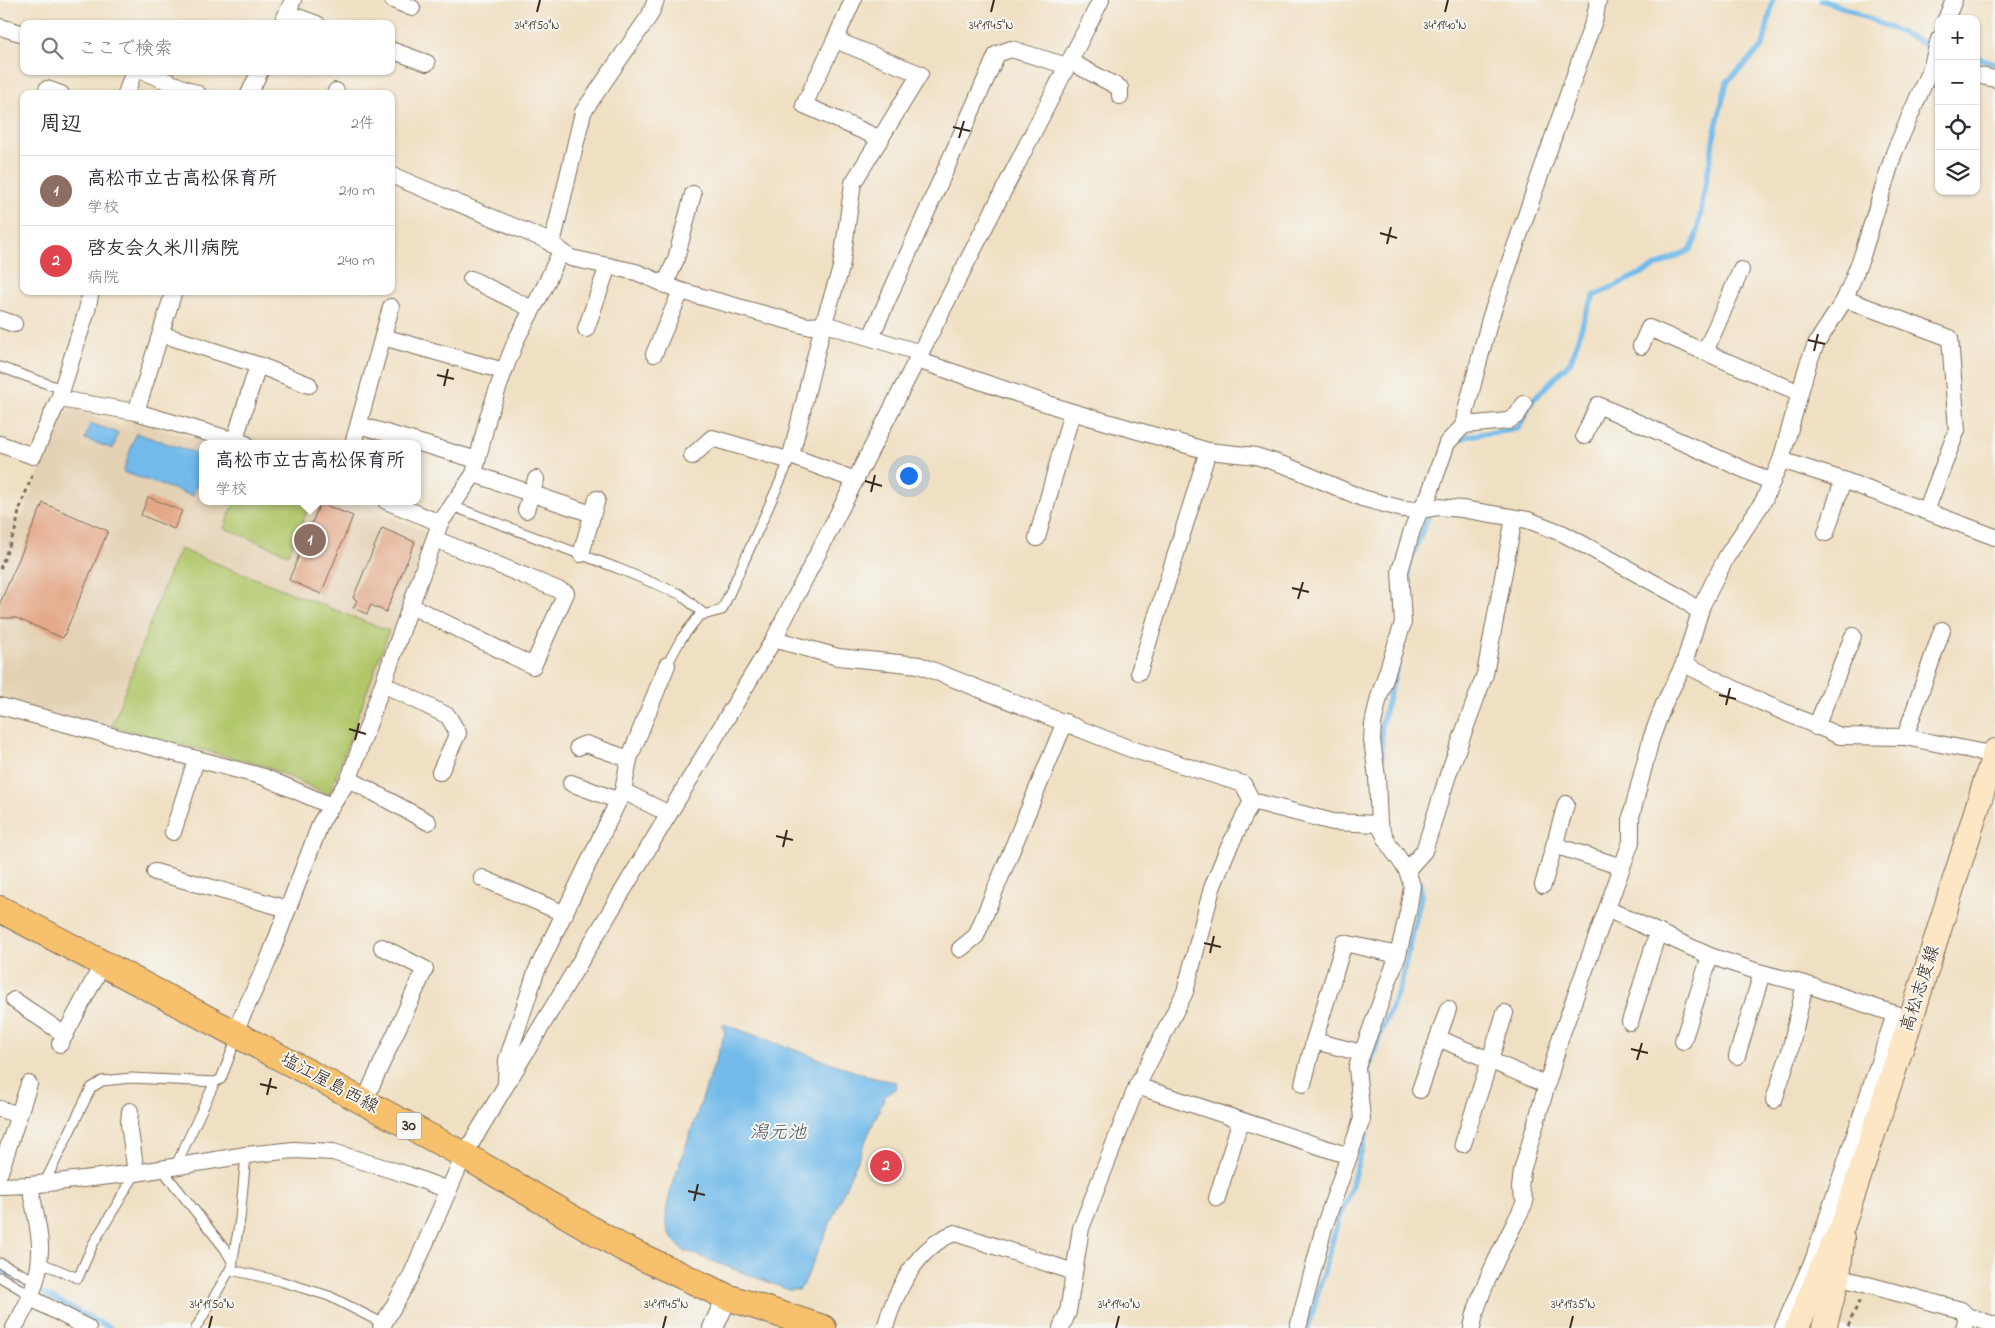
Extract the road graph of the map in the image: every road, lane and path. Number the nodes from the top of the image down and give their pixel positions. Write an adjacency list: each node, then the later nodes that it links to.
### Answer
1 (393, 0): 7 (street)
2 (656, 0): 30 (street)
3 (853, 0): 13 (street)
4 (1101, 0): 17 (street)
5 (1598, 0): 60 (street)
6 (1954, 0): 9 (street)
7 (412, 8)
8 (287, 12): 10 (street)
9 (1948, 15)
10 (306, 20)
11 (0, 27): 12 (street)
12 (20, 33)
13 (835, 40): 27 (street); 27 (street)
14 (395, 51): 16 (street)
15 (1935, 55): 38 (street)
16 (427, 63)
17 (1068, 64): 26 (street); 45 (street); 49 (street)
18 (133, 75): 23 (street)
19 (152, 75): 24 (street)
20 (258, 75): 25 (street)
21 (1980, 76): 22 (street)
22 (1995, 79)
23 (127, 90)
24 (188, 90)
25 (251, 90)
26 (1120, 96)
27 (880, 139): 41 (street)
28 (395, 177): 30 (street)
29 (693, 194): 34 (street)
30 (556, 248): 31 (street); 40 (street)
31 (608, 266): 34 (street); 42 (street)
32 (1741, 270): 47 (street)
33 (471, 279): 40 (street)
34 (665, 285): 35 (street)
35 (681, 291): 41 (street); 48 (street)
36 (90, 295): 55 (street)
37 (173, 295): 43 (street)
38 (1845, 298): 54 (street); 82 (street)
39 (392, 307): 44 (street)
40 (532, 309): 52 (street)
41 (823, 325): 45 (street); 71 (street)
42 (586, 329)
43 (160, 334): 50 (street); 57 (street)
44 (383, 337): 52 (street); 59 (street)
45 (870, 338): 49 (street)
46 (1641, 346): 47 (street)
47 (1705, 352): 54 (street)
48 (654, 354)
49 (919, 356): 58 (street); 74 (street)
50 (258, 365): 53 (street); 63 (street)
51 (0, 367): 55 (lane)
52 (504, 371): 73 (street)
53 (309, 385)
54 (1800, 393): 72 (street)
55 (60, 394): 57 (street); 69 (street)
56 (1524, 404): 60 (street)
57 (136, 412): 62 (street)
58 (1072, 412): 68 (street); 87 (street)
59 (358, 424): 64 (street); 65 (street)
60 (1464, 425): 80 (street)
61 (1584, 436): 76 (street)
62 (233, 440)
63 (240, 440)
64 (354, 440)
65 (402, 440)
66 (0, 444): 69 (street)
67 (421, 447): 73 (street)
68 (1208, 451): 80 (street); 99 (street)
69 (33, 456): 90 (path)
70 (692, 456): 71 (street)
71 (791, 456): 74 (street); 93 (lane)
72 (1781, 460): 75 (street); 76 (street)
73 (475, 467): 77 (street); 79 (street)
74 (855, 480): 96 (street)
75 (1843, 480): 82 (street); 85 (street)
76 (1772, 482): 92 (street)
77 (534, 486): 81 (street); 89 (street)
78 (396, 505): 84 (street)
79 (452, 506): 84 (street); 89 (lane)
80 (1428, 509): 83 (street); 118 (street)
81 (526, 510)
82 (1926, 511): 86 (street)
83 (1514, 518): 92 (street); 122 (street)
84 (440, 523): 88 (street)
85 (1826, 532)
86 (1995, 537)
87 (1037, 538)
88 (435, 539): 91 (street); 91 (street)
89 (581, 554): 93 (lane)
90 (0, 569)
91 (411, 606): 100 (street)
92 (1700, 612): 97 (street)
93 (704, 614): 98 (lane)
94 (1942, 630): 104 (street)
95 (1853, 636): 103 (street)
96 (774, 639): 102 (street); 116 (street)
97 (1684, 664): 103 (street); 121 (street)
98 (667, 665): 107 (street)
99 (1139, 672)
100 (383, 684): 109 (street); 110 (street)
101 (0, 706): 108 (street)
102 (1065, 722): 113 (street); 132 (street)
103 (1816, 727): 104 (street)
104 (1905, 737): 106 (street)
105 (578, 747): 107 (street)
106 (1995, 753): 141 (main road, 高松志度線)
107 (629, 758): 112 (street)
108 (196, 760): 115 (street); 119 (street)
109 (440, 772)
110 (349, 779): 115 (street); 117 (street)
111 (571, 783): 112 (street)
112 (621, 796): 116 (street); 129 (street)
113 (1252, 801): 118 (street); 155 (street)
114 (1566, 804): 120 (street)
115 (332, 806): 127 (street)
116 (669, 814): 152 (street)
117 (428, 822)
118 (1379, 824): 122 (street)
119 (173, 832)
120 (1554, 845): 121 (street); 125 (street)
121 (1622, 867): 128 (street)
122 (1407, 870): 133 (street)
123 (154, 872): 127 (street)
124 (482, 878): 129 (street)
125 (1543, 885)
126 (0, 909): 135 (main road, 塩江屋島西線 / 30)
127 (288, 909): 143 (street)
128 (1606, 909): 130 (street); 154 (street)
129 (565, 914): 152 (street)
130 (1658, 932): 134 (street); 142 (street)
131 (382, 946): 158 (street)
132 (960, 949)
133 (1398, 955): 145 (street); 147 (street)
134 (1710, 956): 136 (street); 146 (street)
135 (103, 963): 138 (street); 143 (main road, 塩江屋島西線 / 30)
136 (1762, 973): 137 (street); 148 (street)
137 (1805, 984): 141 (street); 157 (street)
138 (14, 1000)
139 (1448, 1009): 144 (street)
140 (1505, 1013): 149 (street)
141 (1903, 1017): 174 (main road, 高松志度線); 196 (street)
142 (1630, 1022)
143 (236, 1034): 150 (lane); 158 (main road, 塩江屋島西線 / 30)
144 (1438, 1038): 149 (street); 156 (street)
145 (1314, 1041): 147 (street); 153 (street)
146 (1683, 1041)
147 (1362, 1053): 166 (street)
148 (1737, 1056)
149 (1490, 1061): 154 (street); 163 (street)
150 (215, 1082): 167 (lane); 170 (lane)
151 (29, 1084): 161 (street)
152 (506, 1084): 165 (street)
153 (1303, 1084)
154 (1547, 1085): 195 (street)
155 (1137, 1086): 162 (street); 178 (street)
156 (1420, 1090)
157 (1774, 1100)
158 (364, 1102): 165 (main road, 塩江屋島西線 / 30)
159 (0, 1110): 161 (street)
160 (130, 1111): 169 (street)
161 (19, 1115): 168 (street)
162 (1240, 1122): 166 (street); 173 (street)
163 (1463, 1144)
164 (246, 1155): 167 (street); 172 (street); 177 (lane)
165 (464, 1155): 172 (street); 183 (main road, 塩江屋島西線 / 30)
166 (1349, 1156): 194 (street)
167 (168, 1167): 169 (street); 177 (lane)
168 (0, 1172)
169 (136, 1173): 170 (street); 175 (lane)
170 (37, 1184): 171 (street); 175 (street)
171 (0, 1186)
172 (448, 1190): 186 (street)
173 (1217, 1198)
174 (1844, 1225): 180 (main road, 高松志度線); 197 (main road, 高松志度線)
175 (38, 1262): 182 (street)
176 (0, 1263): 182 (lane)
177 (232, 1264): 186 (lane); 189 (lane)
178 (1074, 1272): 192 (street); 193 (street)
179 (0, 1277): 182 (lane)
180 (1838, 1277): 181 (street); 198 (main road, 高松志度線)
181 (1866, 1283): 184 (street); 199 (path)
182 (33, 1292): 187 (street); 188 (street)
183 (728, 1297): 190 (street); 191 (main road, 塩江屋島西線 / 30)
184 (1966, 1322): 185 (street)
185 (1995, 1325)
186 (382, 1326)
187 (14, 1328)
188 (88, 1328)
189 (196, 1328)
190 (713, 1328)
191 (823, 1328)
192 (885, 1328)
193 (1061, 1328)
194 (1298, 1328)
195 (1472, 1328)
196 (1783, 1328)
197 (1797, 1328)
198 (1824, 1328)
199 (1847, 1328)

